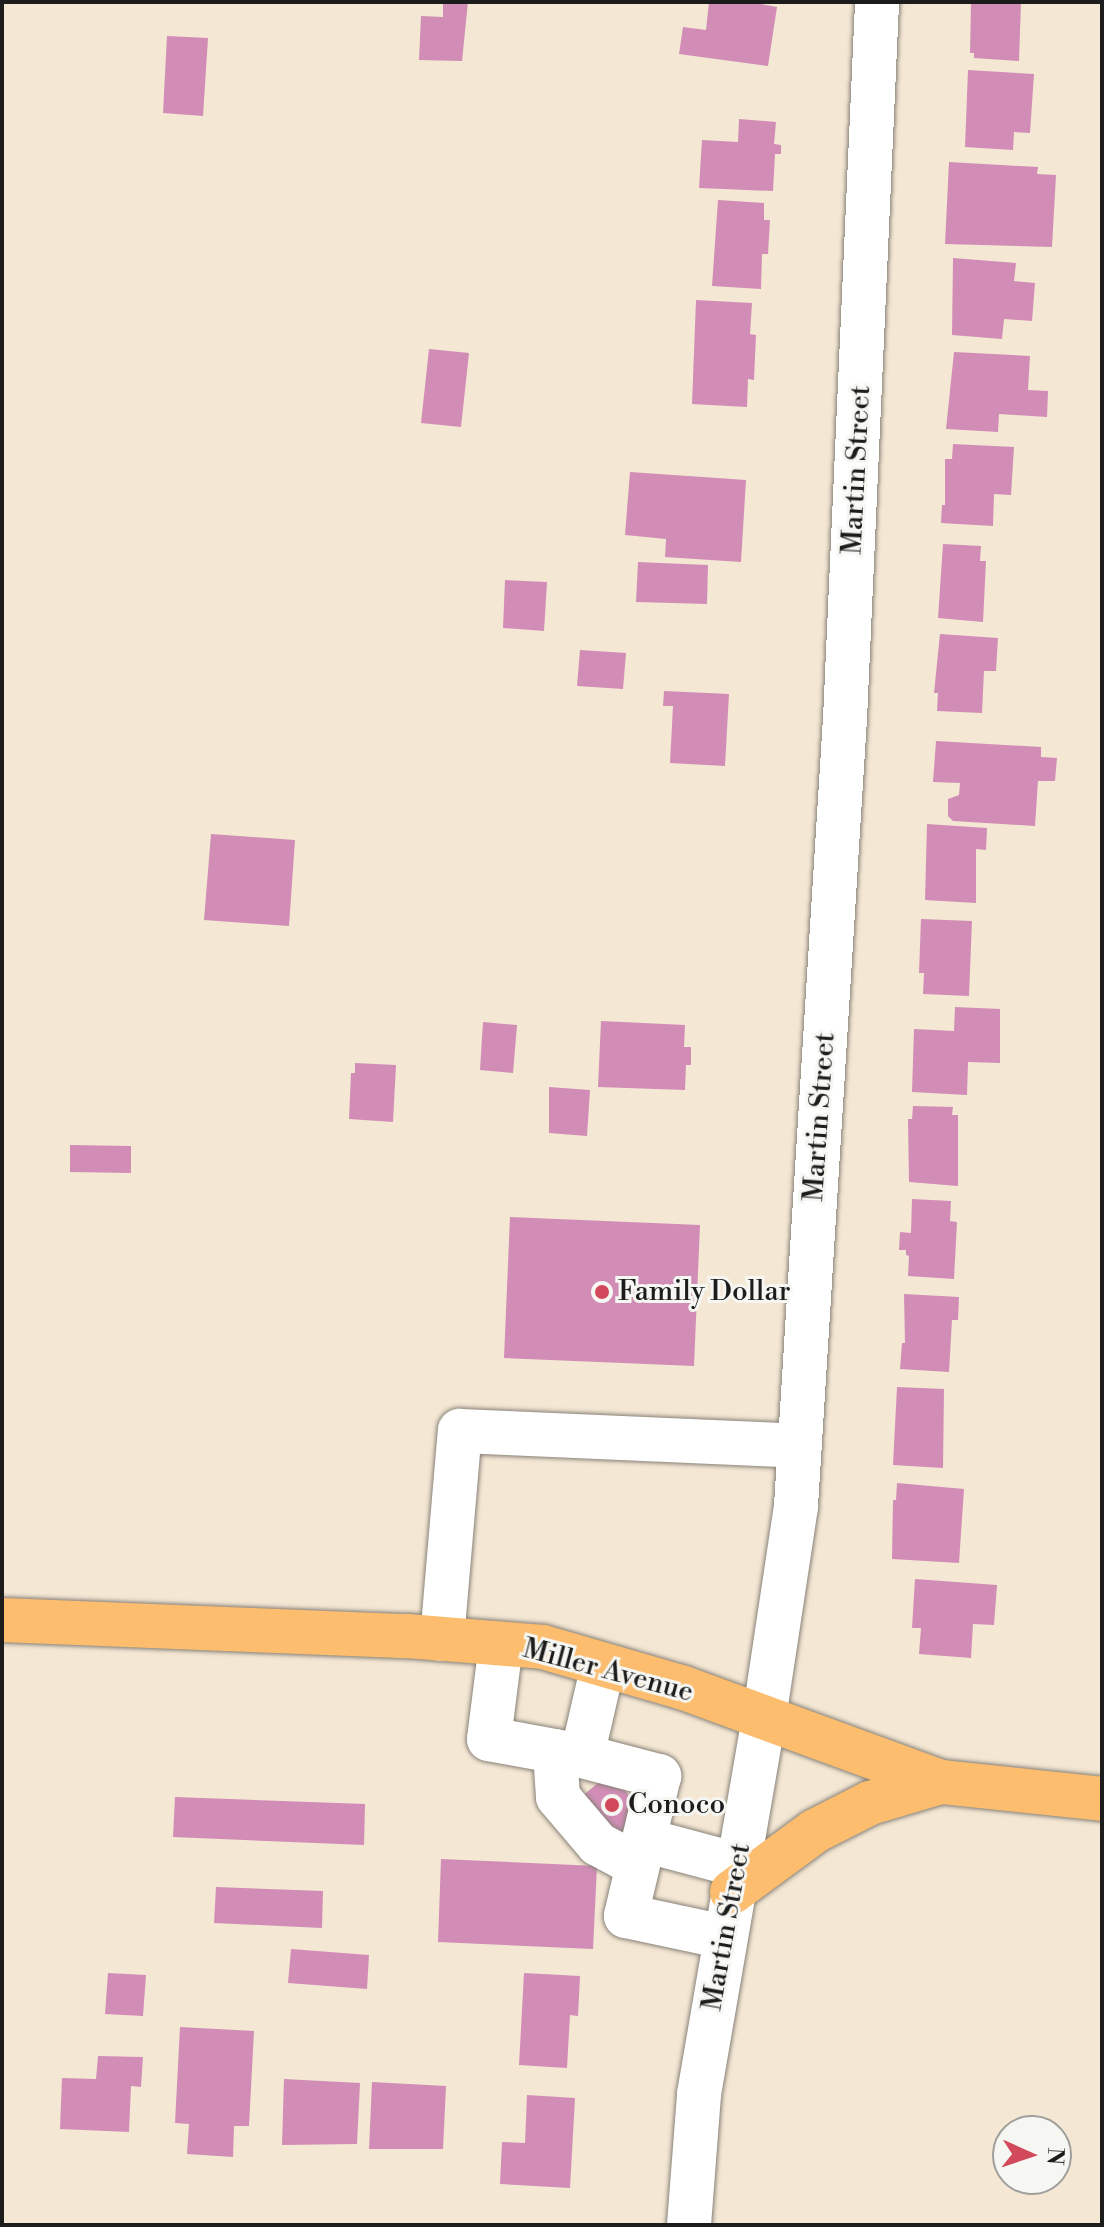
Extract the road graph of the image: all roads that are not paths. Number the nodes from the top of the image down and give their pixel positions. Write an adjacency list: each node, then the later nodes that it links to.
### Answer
1 (877, 2): 2 (street, Martin Street)
2 (800, 1446): 4 (street); 7 (street, Martin Street)
3 (2, 1620): 4 (main road, Miller Avenue)
4 (442, 1639): 5 (main road, Miller Avenue)
5 (501, 1644): 6 (main road, Miller Avenue); 8 (street)
6 (603, 1665): 7 (main road, Miller Avenue); 8 (street)
7 (764, 1718): 9 (main road, Miller Avenue); 12 (street, Martin Street)
8 (568, 1754): 11 (street); 11 (street)
9 (941, 1782): 10 (main road, Miller Avenue); 12 (main road)
10 (1102, 1799)
11 (640, 1852): 12 (street); 13 (street)
12 (735, 1878): 13 (street, Martin Street)
13 (725, 1937): 14 (street, Martin Street)
14 (689, 2225)

